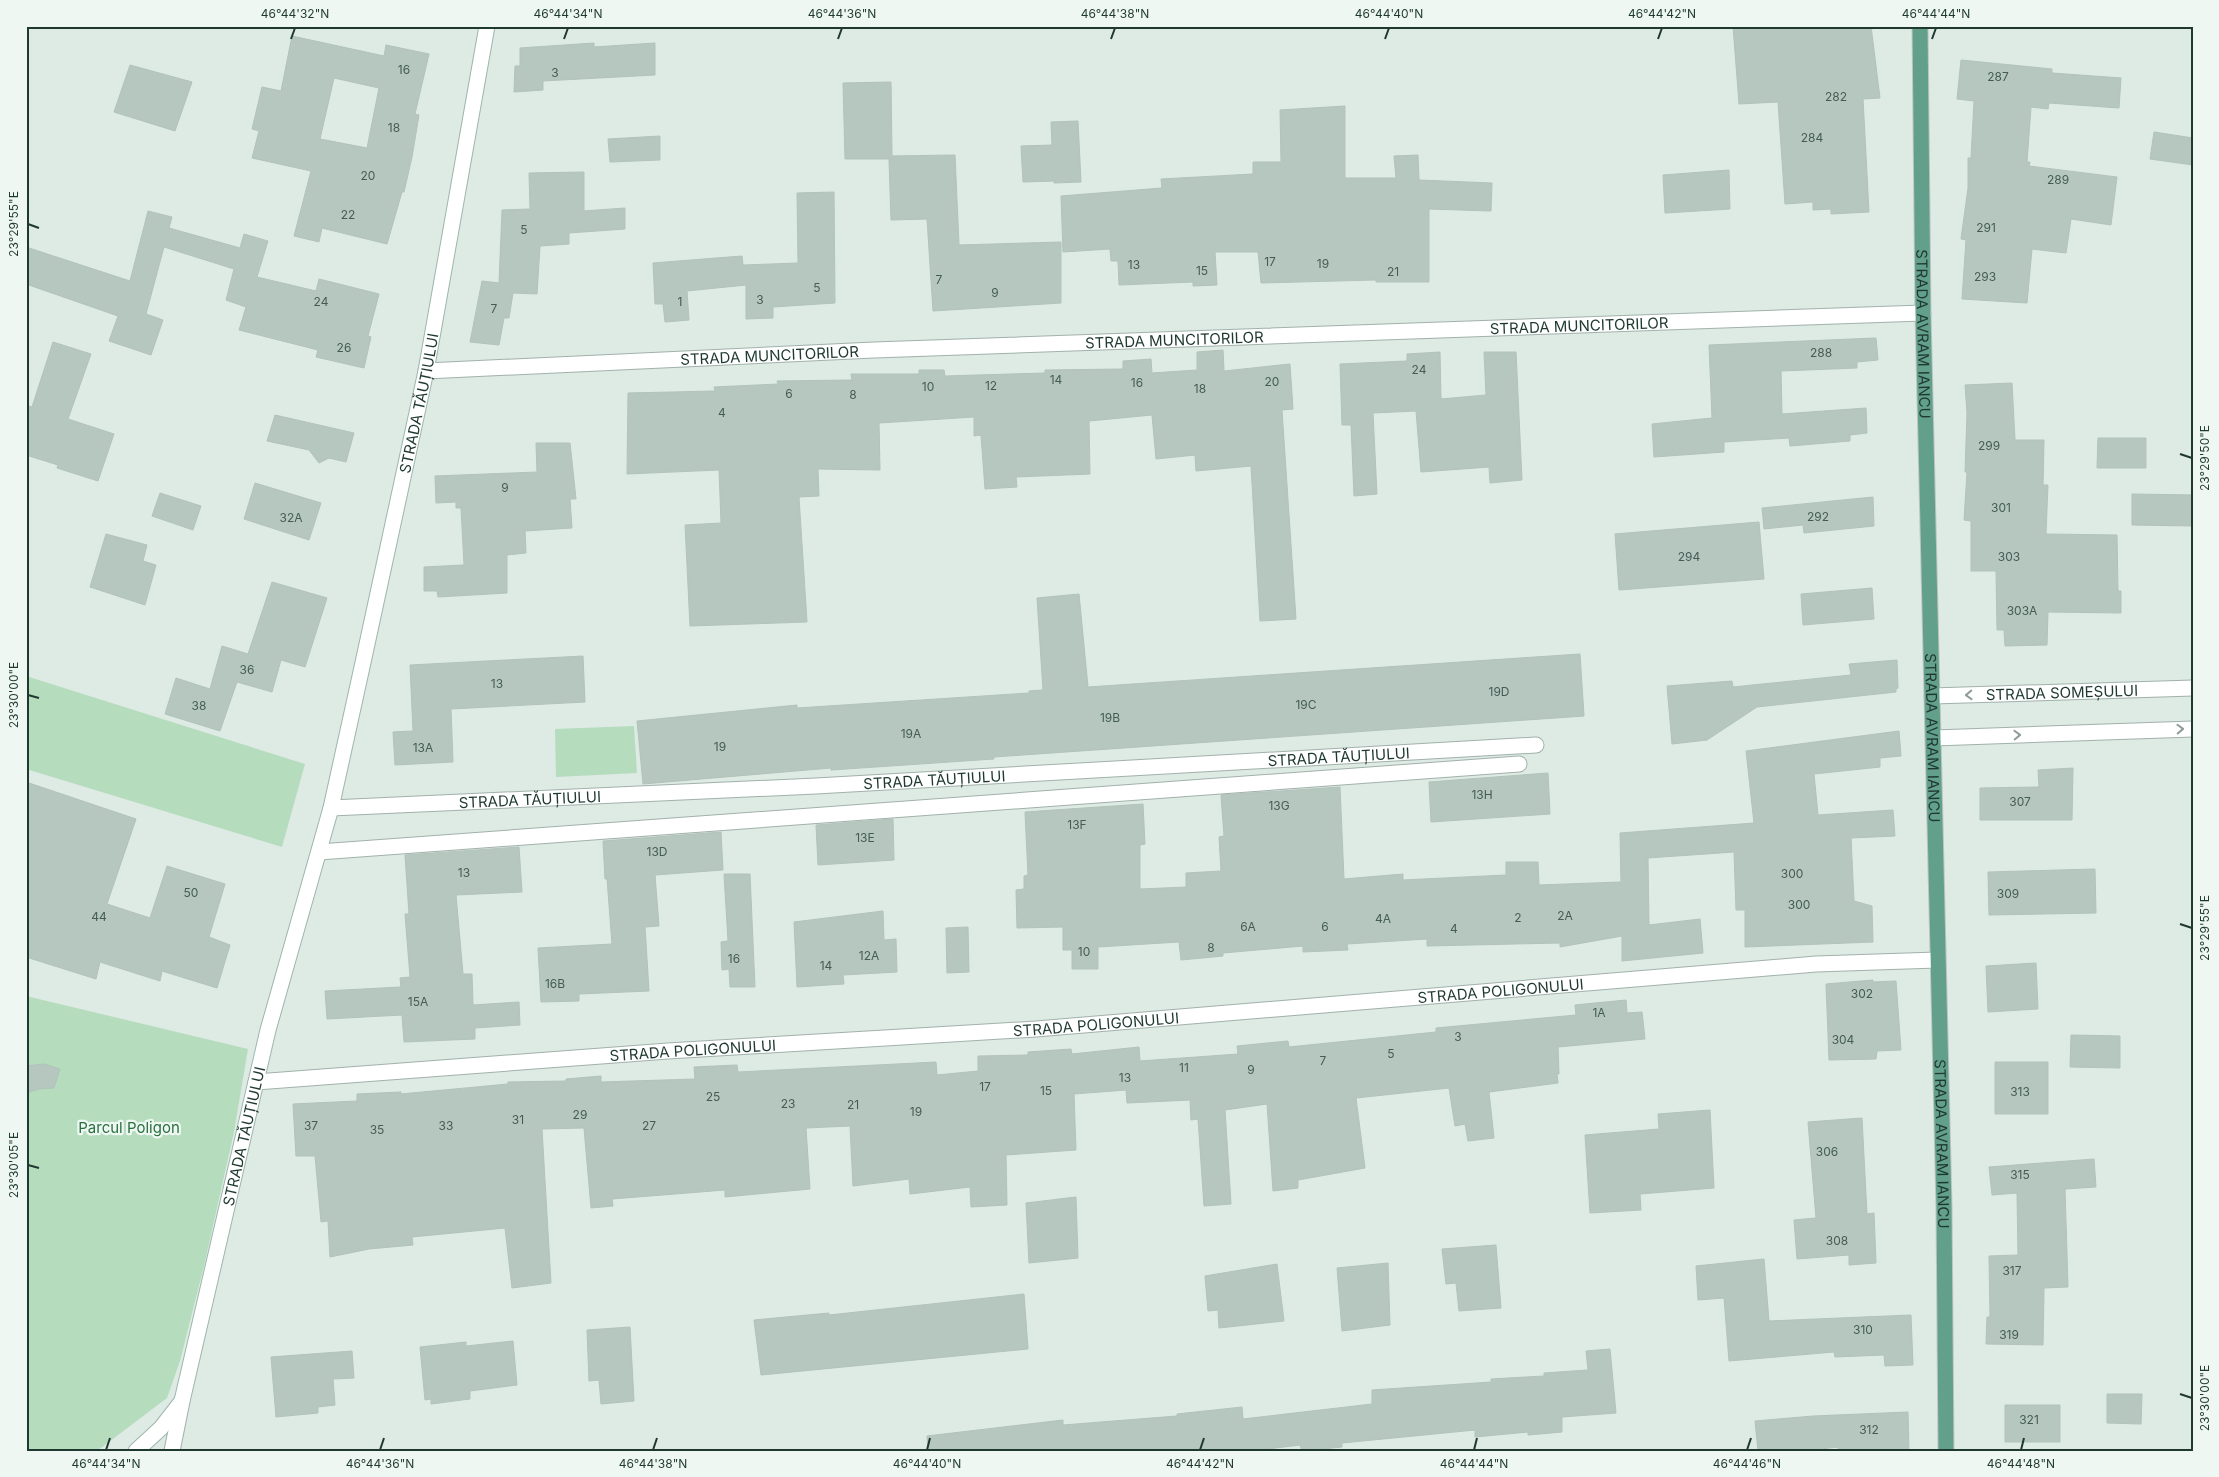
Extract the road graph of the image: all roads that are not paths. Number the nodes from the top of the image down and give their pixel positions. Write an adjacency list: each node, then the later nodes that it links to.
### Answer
1 (487, 26): 4 (street, STRADA TĂUȚIULUI)
2 (1920, 26): 3 (main road, STRADA AVRAM IANCU)
3 (1923, 313): 4 (street, STRADA MUNCITORILOR); 6 (main road, STRADA AVRAM IANCU)
4 (426, 371): 11 (street, STRADA TĂUȚIULUI)
5 (2193, 688): 6 (street, STRADA SOMEȘULUI, one-way to 6)
6 (1932, 696): 8 (main road, STRADA AVRAM IANCU)
7 (2193, 729): 8 (street, one-way to 7)
8 (1934, 738): 13 (main road, STRADA AVRAM IANCU)
9 (1536, 745): 11 (street, STRADA TĂUȚIULUI)
10 (1519, 764): 12 (street)
11 (331, 808): 12 (street, STRADA TĂUȚIULUI)
12 (319, 852): 14 (street, STRADA TĂUȚIULUI)
13 (1937, 960): 14 (street, STRADA POLIGONULUI); 18 (main road, STRADA AVRAM IANCU)
14 (256, 1082): 15 (street, STRADA TĂUȚIULUI)
15 (182, 1401): 16 (street, STRADA TĂUȚIULUI); 17 (street)
16 (136, 1451)
17 (172, 1451)
18 (1946, 1451)

